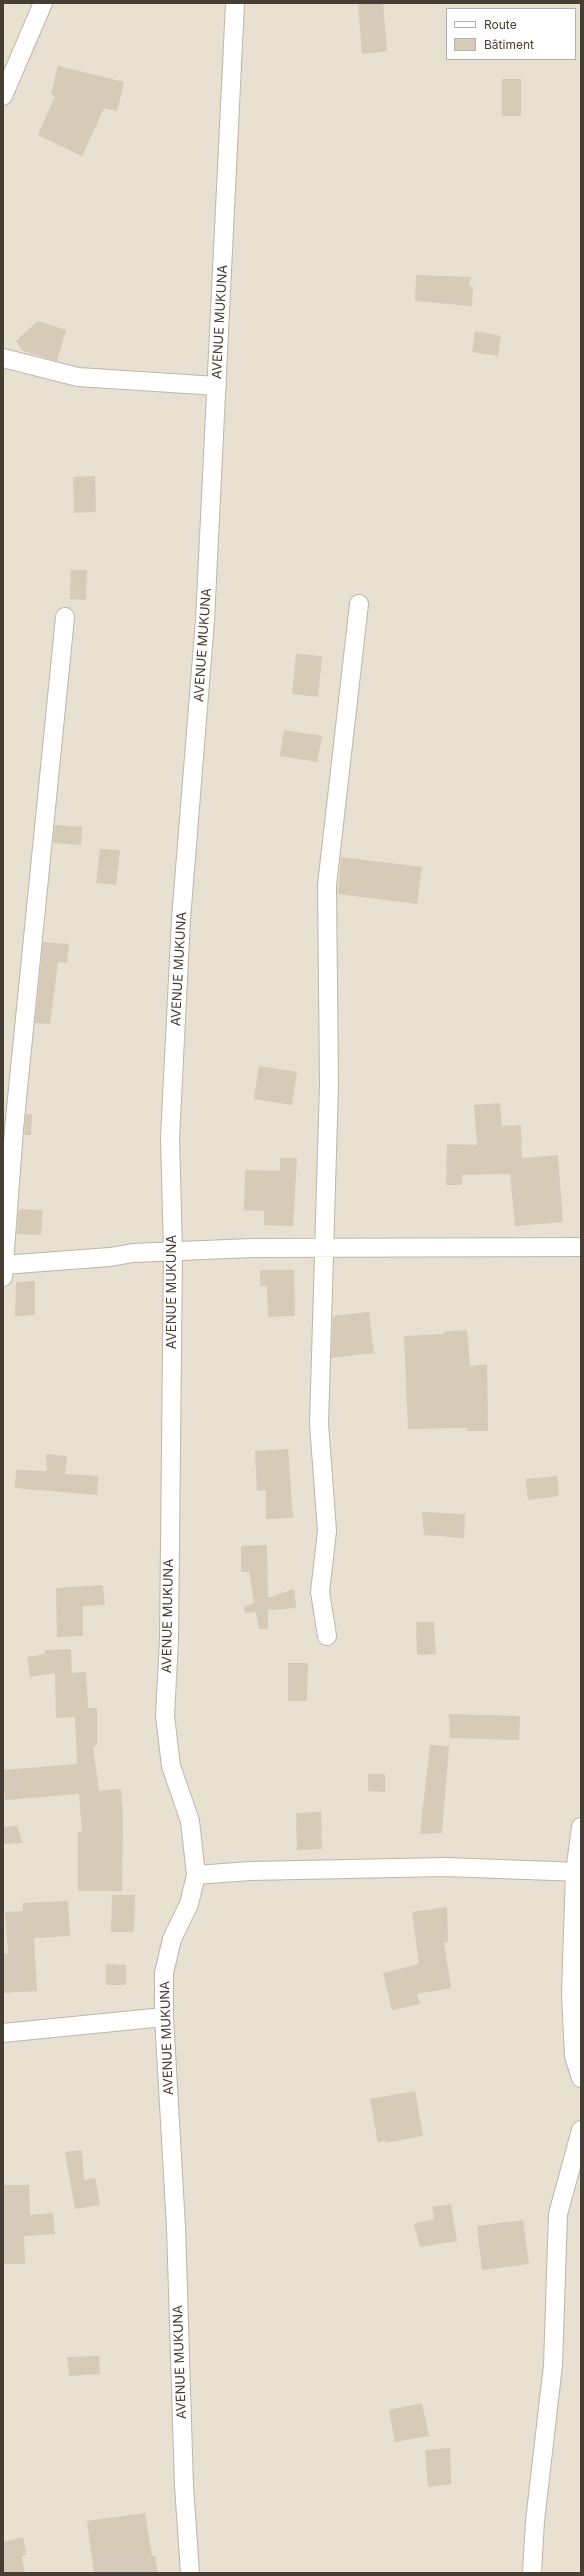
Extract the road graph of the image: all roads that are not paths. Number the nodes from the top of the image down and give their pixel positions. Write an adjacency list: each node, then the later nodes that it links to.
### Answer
1 (43, 3): 3 (street)
2 (235, 3): 5 (street, AVENUE MUKUNA)
3 (3, 96)
4 (3, 358): 5 (street)
5 (217, 386): 10 (street, AVENUE MUKUNA)
6 (359, 604): 9 (street)
7 (65, 617): 11 (street)
8 (581, 1247): 9 (street)
9 (325, 1248): 10 (street); 12 (street)
10 (173, 1252): 11 (street); 15 (street, AVENUE MUKUNA)
11 (3, 1269)
12 (327, 1636)
13 (581, 1827): 14 (street)
14 (578, 1872): 15 (street); 18 (street)
15 (196, 1874): 16 (street, AVENUE MUKUNA)
16 (164, 2017): 17 (street); 20 (street, AVENUE MUKUNA)
17 (3, 2033)
18 (581, 2078)
19 (581, 2130): 21 (street)
20 (190, 2573)
21 (532, 2573)

